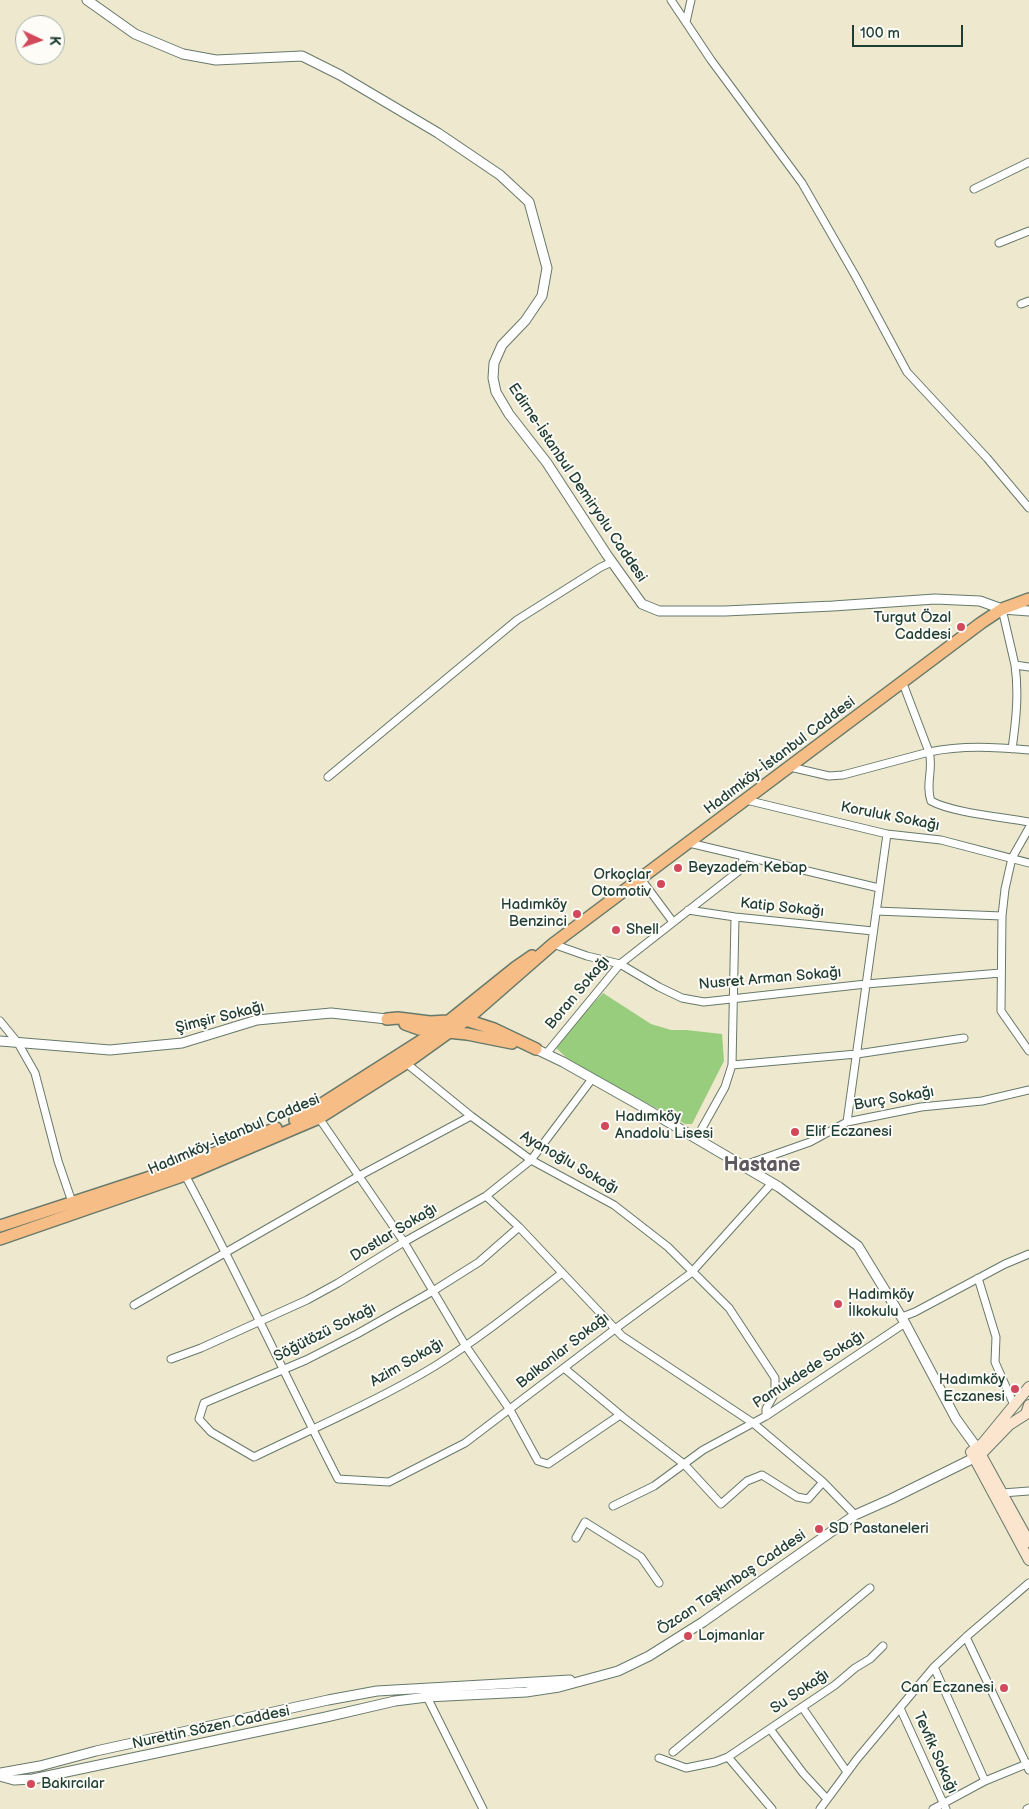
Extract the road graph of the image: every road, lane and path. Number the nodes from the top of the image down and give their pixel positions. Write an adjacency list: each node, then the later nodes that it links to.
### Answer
1 (87, 0): 12 (street, Edirne-İstanbul Demiryolu Caddesi)
2 (672, 0): 4 (street)
3 (691, 0): 4 (street)
4 (686, 22): 11 (street)
5 (1029, 162): 6 (street)
6 (974, 189)
7 (1029, 231): 8 (street)
8 (999, 243)
9 (1029, 301): 10 (street)
10 (1021, 304)
11 (1029, 508)
12 (612, 562): 14 (street, Edirne-İstanbul Demiryolu Caddesi); 23 (street)
13 (1029, 598): 14 (main road, Hadımköy-İstanbul Caddesi)
14 (1002, 609): 15 (street, Edirne-İstanbul Demiryolu Caddesi); 16 (street); 18 (main road, Hadımköy-İstanbul Caddesi)
15 (1029, 611)
16 (1015, 665): 17 (street); 19 (street)
17 (1029, 668)
18 (902, 681): 21 (street); 22 (main road, Hadımköy-İstanbul Caddesi)
19 (1012, 749): 20 (street); 21 (street)
20 (1029, 750)
21 (929, 752): 22 (street); 25 (street)
22 (790, 767): 24 (main road, Hadımköy-İstanbul Caddesi)
23 (328, 777)
24 (746, 800): 27 (street, Koruluk Sokağı); 28 (main road, Hadımköy-İstanbul Caddesi)
25 (1029, 822)
26 (1029, 828): 30 (street)
27 (887, 834): 30 (street, Koruluk Sokağı); 33 (street)
28 (689, 843): 29 (street); 32 (main road, Hadımköy-İstanbul Caddesi)
29 (744, 856): 33 (street); 34 (street, Boran Sokağı)
30 (1012, 858): 31 (street, Koruluk Sokağı); 36 (street)
31 (1029, 863)
32 (641, 880): 38 (street); 40 (main road, Hadımköy-İstanbul Caddesi)
33 (879, 888): 35 (street)
34 (688, 910): 37 (street, Katip Sokağı); 38 (street, Boran Sokağı)
35 (876, 911): 36 (street); 39 (street)
36 (1002, 916): 42 (street)
37 (736, 918): 39 (street, Katip Sokağı); 44 (street)
38 (673, 922): 41 (street, Boran Sokağı)
39 (874, 931): 43 (street)
40 (553, 944): 41 (street, Nusret Arman Sokağı); 46 (main road, Hadımköy-İstanbul Caddesi); 47 (main road, Hadımköy-İstanbul Caddesi)
41 (620, 964): 44 (street, Nusret Arman Sokağı); 54 (street, Boran Sokağı)
42 (1002, 973): 43 (street, Nusret Arman Sokağı); 55 (street)
43 (866, 984): 44 (street, Nusret Arman Sokağı); 56 (street)
44 (733, 998): 58 (street)
45 (387, 1019): 46 (main road); 49 (main road); 53 (street, Şimşir Sokağı)
46 (451, 1020): 47 (main road); 49 (main road, Hadımköy-İstanbul Caddesi)
47 (466, 1020): 50 (main road, Hadımköy-İstanbul Caddesi); 54 (main road)
48 (0, 1021): 53 (street)
49 (435, 1032): 50 (main road); 71 (main road, Hadımköy-İstanbul Caddesi)
50 (450, 1032): 54 (main road); 57 (main road, Hadımköy-İstanbul Caddesi)
51 (964, 1038): 56 (street)
52 (0, 1040): 53 (street, Şimşir Sokağı)
53 (18, 1043): 71 (street)
54 (541, 1051): 59 (street)
55 (1029, 1051)
56 (857, 1054): 58 (street); 63 (street)
57 (406, 1063): 61 (street, Ayanoğlu Sokağı); 62 (main road, Hadımköy-İstanbul Caddesi)
58 (732, 1065): 64 (street)
59 (592, 1079): 64 (street); 65 (street, Dostlar Sokağı)
60 (1029, 1090): 63 (street, Burç Sokağı)
61 (471, 1116): 65 (street, Ayanoğlu Sokağı); 68 (street)
62 (319, 1118): 67 (main road, Hadımköy-İstanbul Caddesi); 68 (street)
63 (847, 1122): 66 (street, Burç Sokağı)
64 (696, 1138): 66 (street)
65 (531, 1160): 70 (street, Dostlar Sokağı); 78 (street, Ayanoğlu Sokağı)
66 (742, 1166): 69 (street)
67 (185, 1175): 74 (main road, Hadımköy-İstanbul Caddesi); 76 (street)
68 (359, 1176): 75 (street); 76 (street)
69 (772, 1183): 78 (street, Balkanlar Sokağı); 83 (street)
70 (486, 1196): 73 (street); 75 (street, Dostlar Sokağı)
71 (72, 1202): 72 (main road, Hadımköy-İstanbul Caddesi)
72 (0, 1226)
73 (520, 1227): 79 (street); 81 (street, Söğütözü Sokağı)
74 (0, 1239)
75 (404, 1242): 81 (street); 84 (street, Dostlar Sokağı)
76 (227, 1253): 82 (street); 84 (street)
77 (1029, 1254): 80 (street, Pamukdede Sokağı)
78 (691, 1272): 85 (street, Balkanlar Sokağı); 95 (street, Ayanoğlu Sokağı)
79 (562, 1273): 85 (street); 86 (street, Azim Sokağı)
80 (978, 1278): 83 (street, Pamukdede Sokağı); 92 (street)
81 (433, 1291): 86 (street); 89 (street, Söğütözü Sokağı)
82 (134, 1306)
83 (903, 1320): 95 (street, Pamukdede Sokağı); 98 (street)
84 (258, 1321): 87 (street, Dostlar Sokağı); 89 (street)
85 (614, 1329): 88 (street, Balkanlar Sokağı); 96 (street)
86 (465, 1345): 93 (street); 97 (street, Azim Sokağı)
87 (171, 1359)
88 (564, 1368): 93 (street, Balkanlar Sokağı); 94 (street)
89 (284, 1371): 97 (street); 99 (street, Söğütözü Sokağı)
90 (1029, 1387): 92 (main road)
91 (1029, 1404): 98 (main road)
92 (1014, 1405): 98 (main road)
93 (510, 1410): 94 (street); 97 (street, Balkanlar Sokağı)
94 (620, 1415): 100 (street)
95 (766, 1416): 96 (street, Pamukdede Sokağı)
96 (753, 1423): 100 (street, Pamukdede Sokağı); 101 (street)
97 (312, 1429): 99 (street, Azim Sokağı)
98 (976, 1453): 103 (main road); 105 (street, Özcan Taşkınbaş Caddesi); 108 (main road)
99 (254, 1457)
100 (684, 1464): 101 (street); 104 (street, Pamukdede Sokağı)
101 (822, 1482): 105 (street)
102 (1029, 1491): 103 (street)
103 (1002, 1493): 107 (main road)
104 (613, 1506)
105 (854, 1515): 115 (street, Özcan Taşkınbaş Caddesi)
106 (576, 1538): 109 (street)
107 (1029, 1542)
108 (1029, 1560)
109 (659, 1583)
110 (1029, 1583): 112 (street)
111 (870, 1588): 119 (street)
112 (966, 1637): 114 (street); 122 (street)
113 (883, 1646): 116 (street, Su Sokağı)
114 (934, 1667): 117 (street); 125 (street)
115 (425, 1693): 124 (street, Nurettin Sözen Caddesi); 124 (street, Nurettin Sözen Caddesi); 129 (street)
116 (802, 1707): 118 (street, Su Sokağı); 123 (street)
117 (900, 1708): 123 (street); 127 (street, Tevfik Sokağı)
118 (770, 1729): 120 (street, Su Sokağı); 126 (street)
119 (673, 1752)
120 (728, 1756): 121 (street, Su Sokağı); 130 (street)
121 (659, 1758)
122 (1028, 1766): 125 (street)
123 (847, 1772): 126 (street)
124 (0, 1775)
125 (985, 1781): 127 (street)
126 (827, 1799): 128 (street)
127 (945, 1807): 131 (street)
128 (821, 1808)
129 (483, 1809)
130 (772, 1809)
131 (933, 1809)

